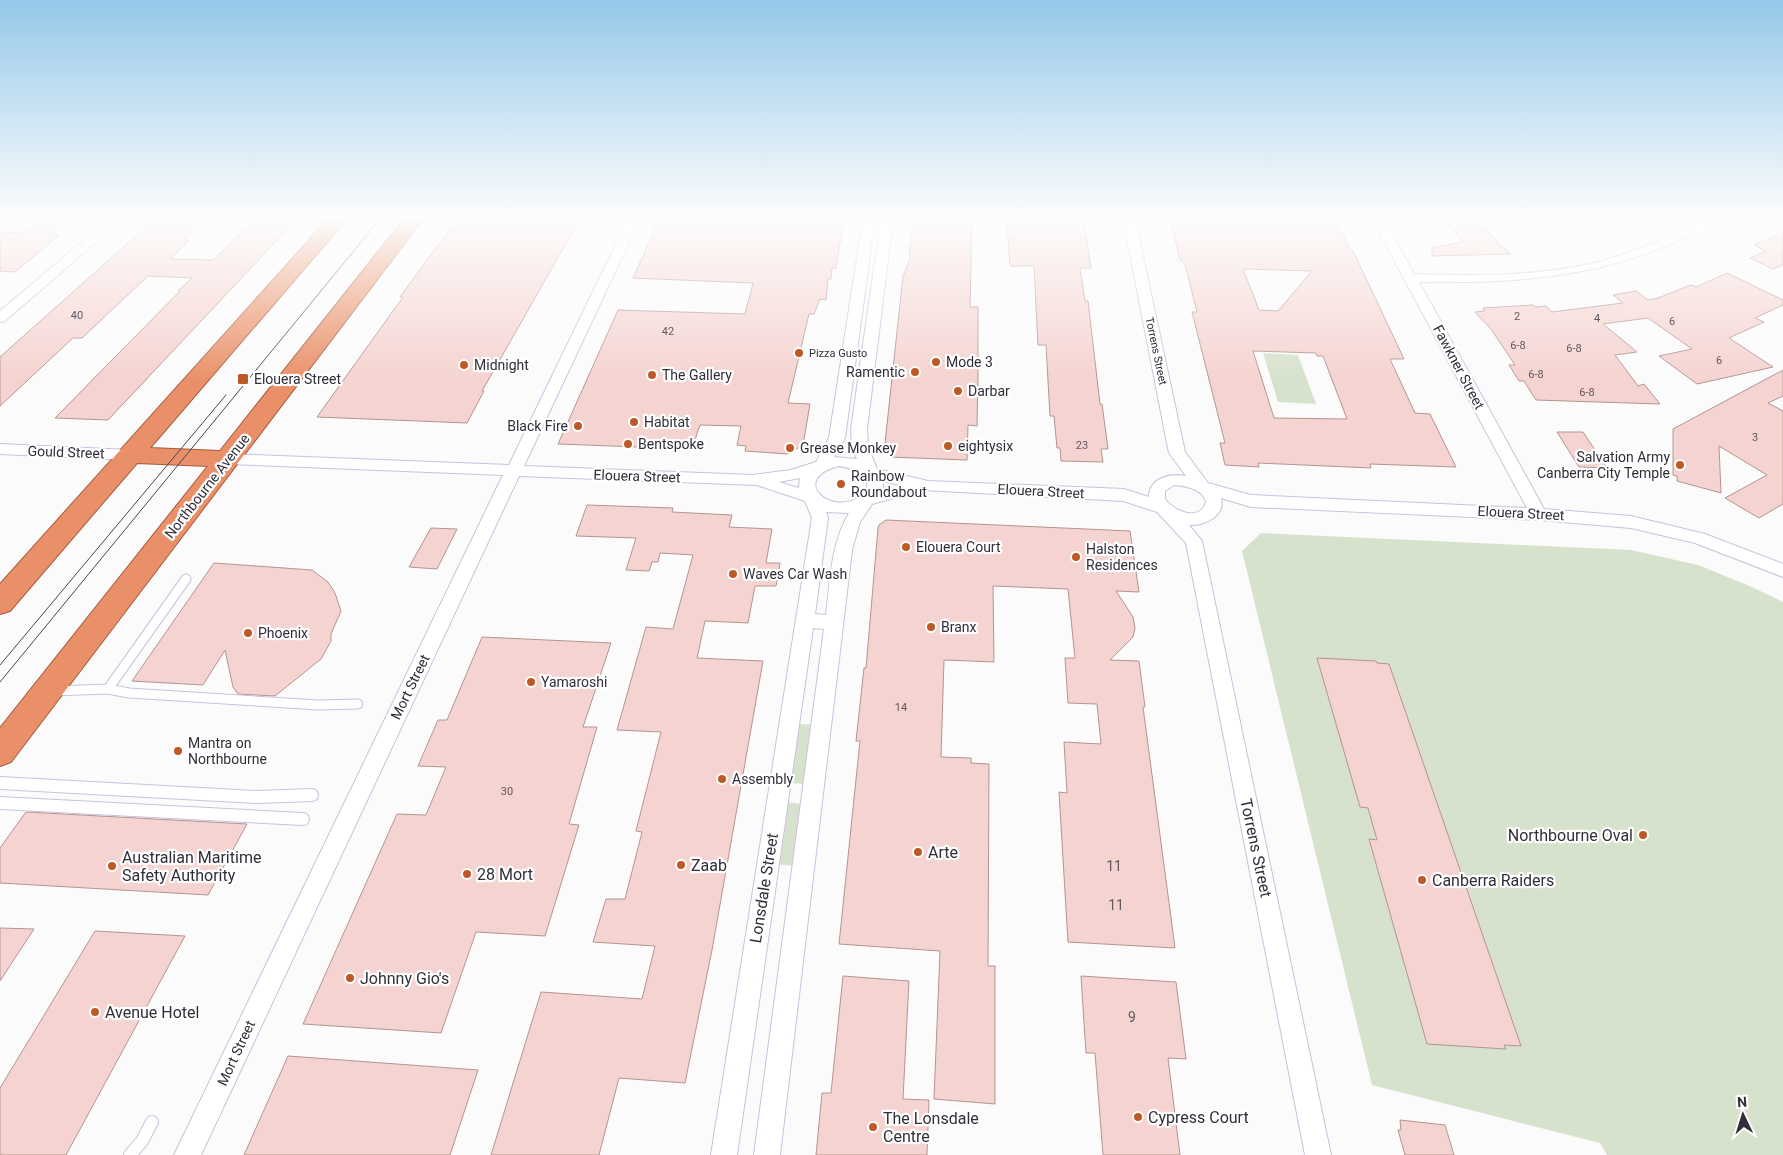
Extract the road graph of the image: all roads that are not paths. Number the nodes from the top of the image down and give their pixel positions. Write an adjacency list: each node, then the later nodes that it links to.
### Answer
1 (54, 273): 13 (street)
2 (291, 273): 18 (highway)
3 (373, 273): 19 (highway, Northbourne Avenue)
4 (609, 273): 21 (street, Mort Street)
5 (861, 273): 11 (street)
6 (880, 273): 12 (street)
7 (1141, 273): 17 (street, Torrens Street)
8 (1408, 273): 10 (street, Fawkner Street)
9 (1557, 273): 10 (street)
10 (1411, 278): 33 (street, Fawkner Street)
11 (860, 283): 12 (street); 14 (street)
12 (878, 284): 15 (street)
13 (0, 318)
14 (848, 368): 15 (street); 20 (street)
15 (867, 369): 22 (street)
16 (0, 449): 18 (street, Gould Street)
17 (1177, 453): 25 (street); 26 (street, Torrens Street)
18 (131, 455): 19 (highway, Elouera Street); 37 (highway)
19 (228, 460): 21 (street, Elouera Street); 41 (highway, Northbourne Avenue)
20 (820, 466): 22 (street); 23 (street, Elouera Street); 28 (street)
21 (514, 471): 23 (street, Elouera Street); 50 (street, Mort Street)
22 (870, 471): 24 (street, Elouera Street); 29 (street)
23 (753, 480): 28 (street, Elouera Street)
24 (928, 486): 27 (street, Elouera Street); 29 (street, Elouera Street)
25 (1161, 486): 26 (street); 27 (street, Elouera Street); 31 (street)
26 (1202, 486): 30 (street, Elouera Street); 32 (street)
27 (1124, 495): 31 (street, Elouera Street)
28 (812, 498): 29 (street); 38 (street, Lonsdale Street)
29 (866, 501): 39 (street)
30 (1251, 501): 32 (street, Elouera Street); 33 (street, Elouera Street)
31 (1164, 510): 32 (street); 34 (street)
32 (1209, 513): 34 (street)
33 (1539, 514): 35 (street, Elouera Street)
34 (1194, 541): 53 (street, Torrens Street)
35 (1783, 571)
36 (186, 579): 40 (lane)
37 (0, 604)
38 (804, 621): 39 (street); 51 (street, Lonsdale Street)
39 (834, 622): 52 (street)
40 (108, 689): 41 (lane); 42 (lane)
41 (48, 692): 43 (highway, Northbourne Avenue)
42 (358, 704)
43 (0, 752)
44 (0, 783): 45 (lane)
45 (312, 795)
46 (0, 803): 47 (lane)
47 (303, 819)
48 (152, 1122): 49 (lane)
49 (130, 1155)
50 (187, 1155)
51 (724, 1155)
52 (767, 1155)
53 (1318, 1155)

